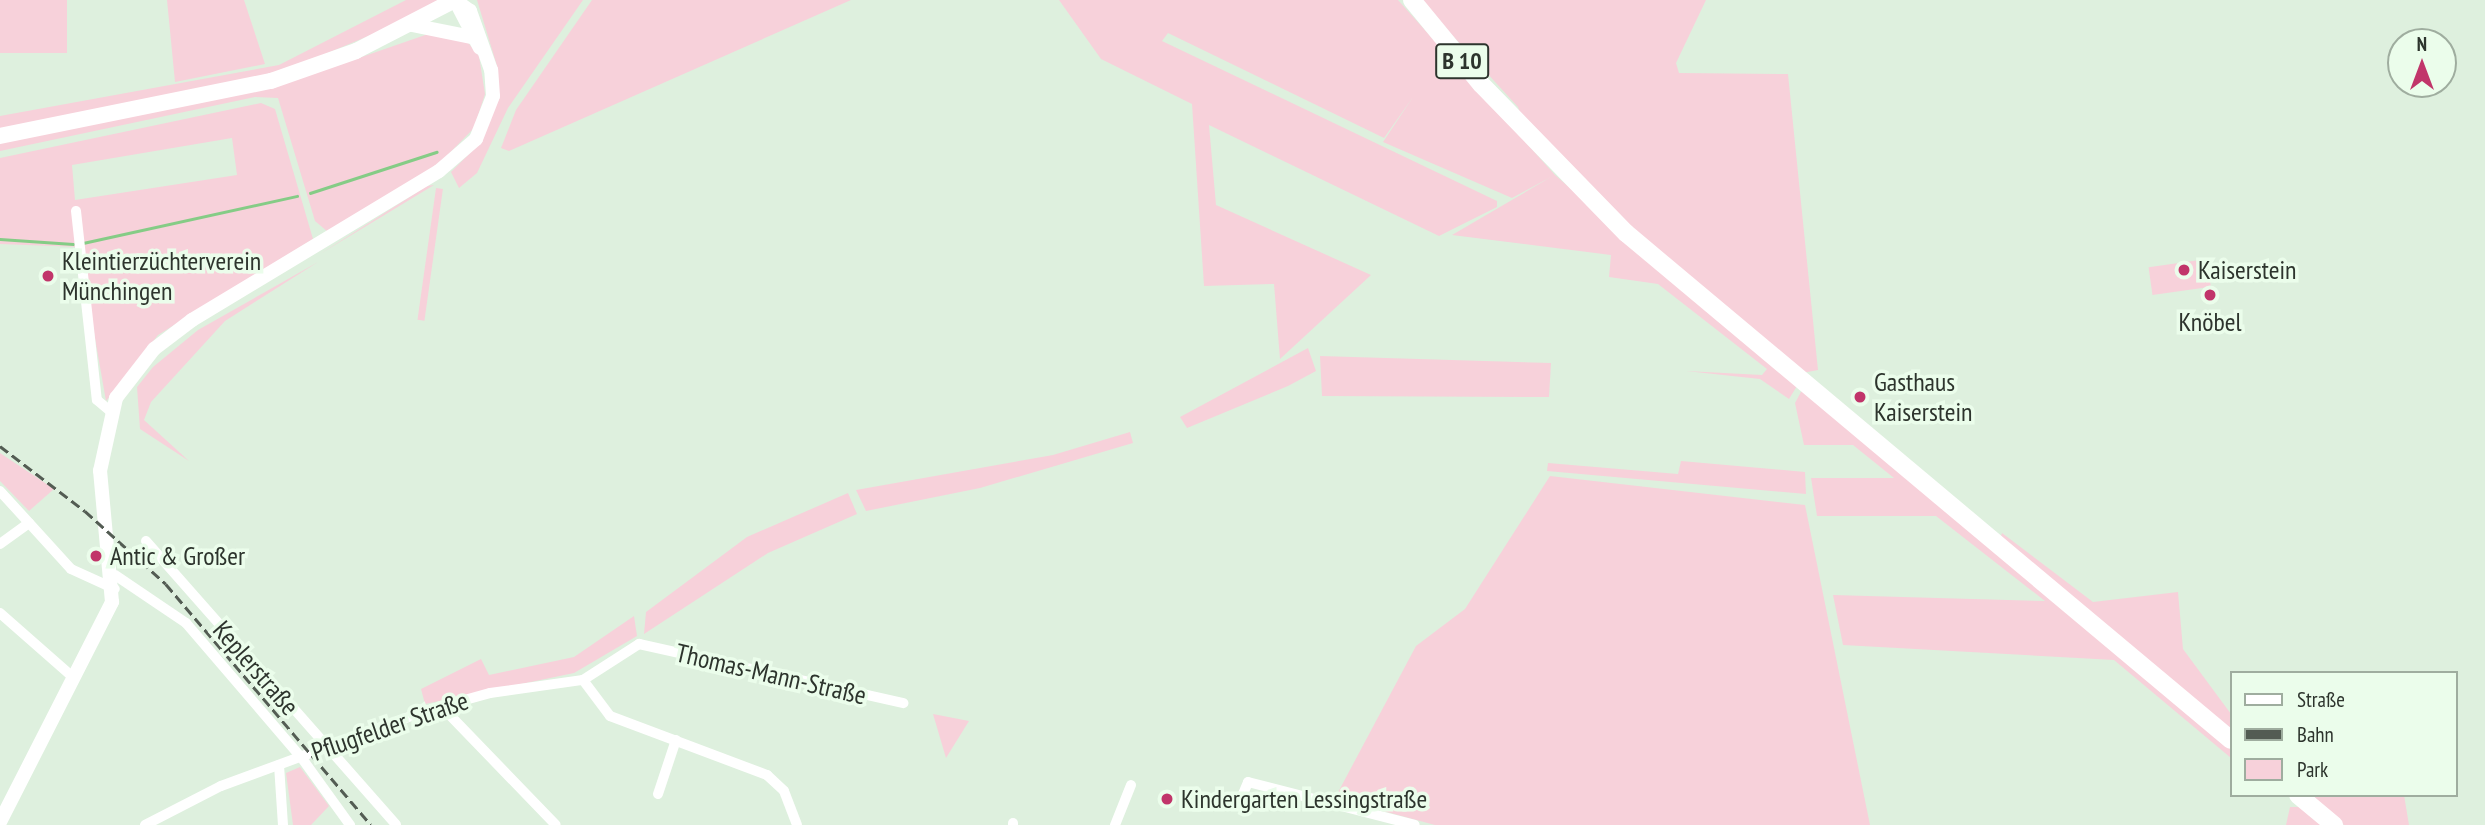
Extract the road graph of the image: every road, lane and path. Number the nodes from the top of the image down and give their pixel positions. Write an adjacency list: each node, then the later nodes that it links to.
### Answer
1 (455, 0): 3 (main road); 4 (street); 5 (street)
2 (1412, 0): 20 (main road, B 10)
3 (412, 25): 4 (street); 6 (main road)
4 (472, 38): 5 (street)
5 (488, 57): 8 (street)
6 (0, 136)
7 (76, 211): 8 (street)
8 (110, 411): 13 (street)
9 (0, 491): 10 (street)
10 (29, 523): 12 (street); 13 (street)
11 (146, 541): 22 (street, Keplerstraße)
12 (0, 544)
13 (115, 582): 16 (street); 23 (street)
14 (0, 613): 16 (street)
15 (639, 644): 17 (street, Pflugfelder Straße); 18 (street, Thomas-Mann-Straße)
16 (74, 678): 29 (street)
17 (583, 680): 19 (street, Pflugfelder Straße); 21 (street)
18 (903, 703)
19 (441, 706): 22 (street, Pflugfelder Straße); 34 (street)
20 (2230, 739)
21 (676, 740): 26 (street); 35 (street)
22 (325, 748): 23 (street, Pflugfelder Straße); 33 (street, Keplerstraße)
23 (301, 757): 24 (street, Pflugfelder Straße); 32 (street)
24 (279, 765): 30 (street, Pflugfelder Straße); 31 (street)
25 (1131, 785): 36 (street)
26 (658, 794)
27 (1243, 794): 37 (street)
28 (2300, 797): 38 (main road)
29 (0, 822)
30 (145, 825)
31 (283, 825)
32 (350, 825)
33 (396, 825)
34 (556, 825)
35 (797, 825)
36 (1115, 825)
37 (1415, 825)
38 (2334, 825)

